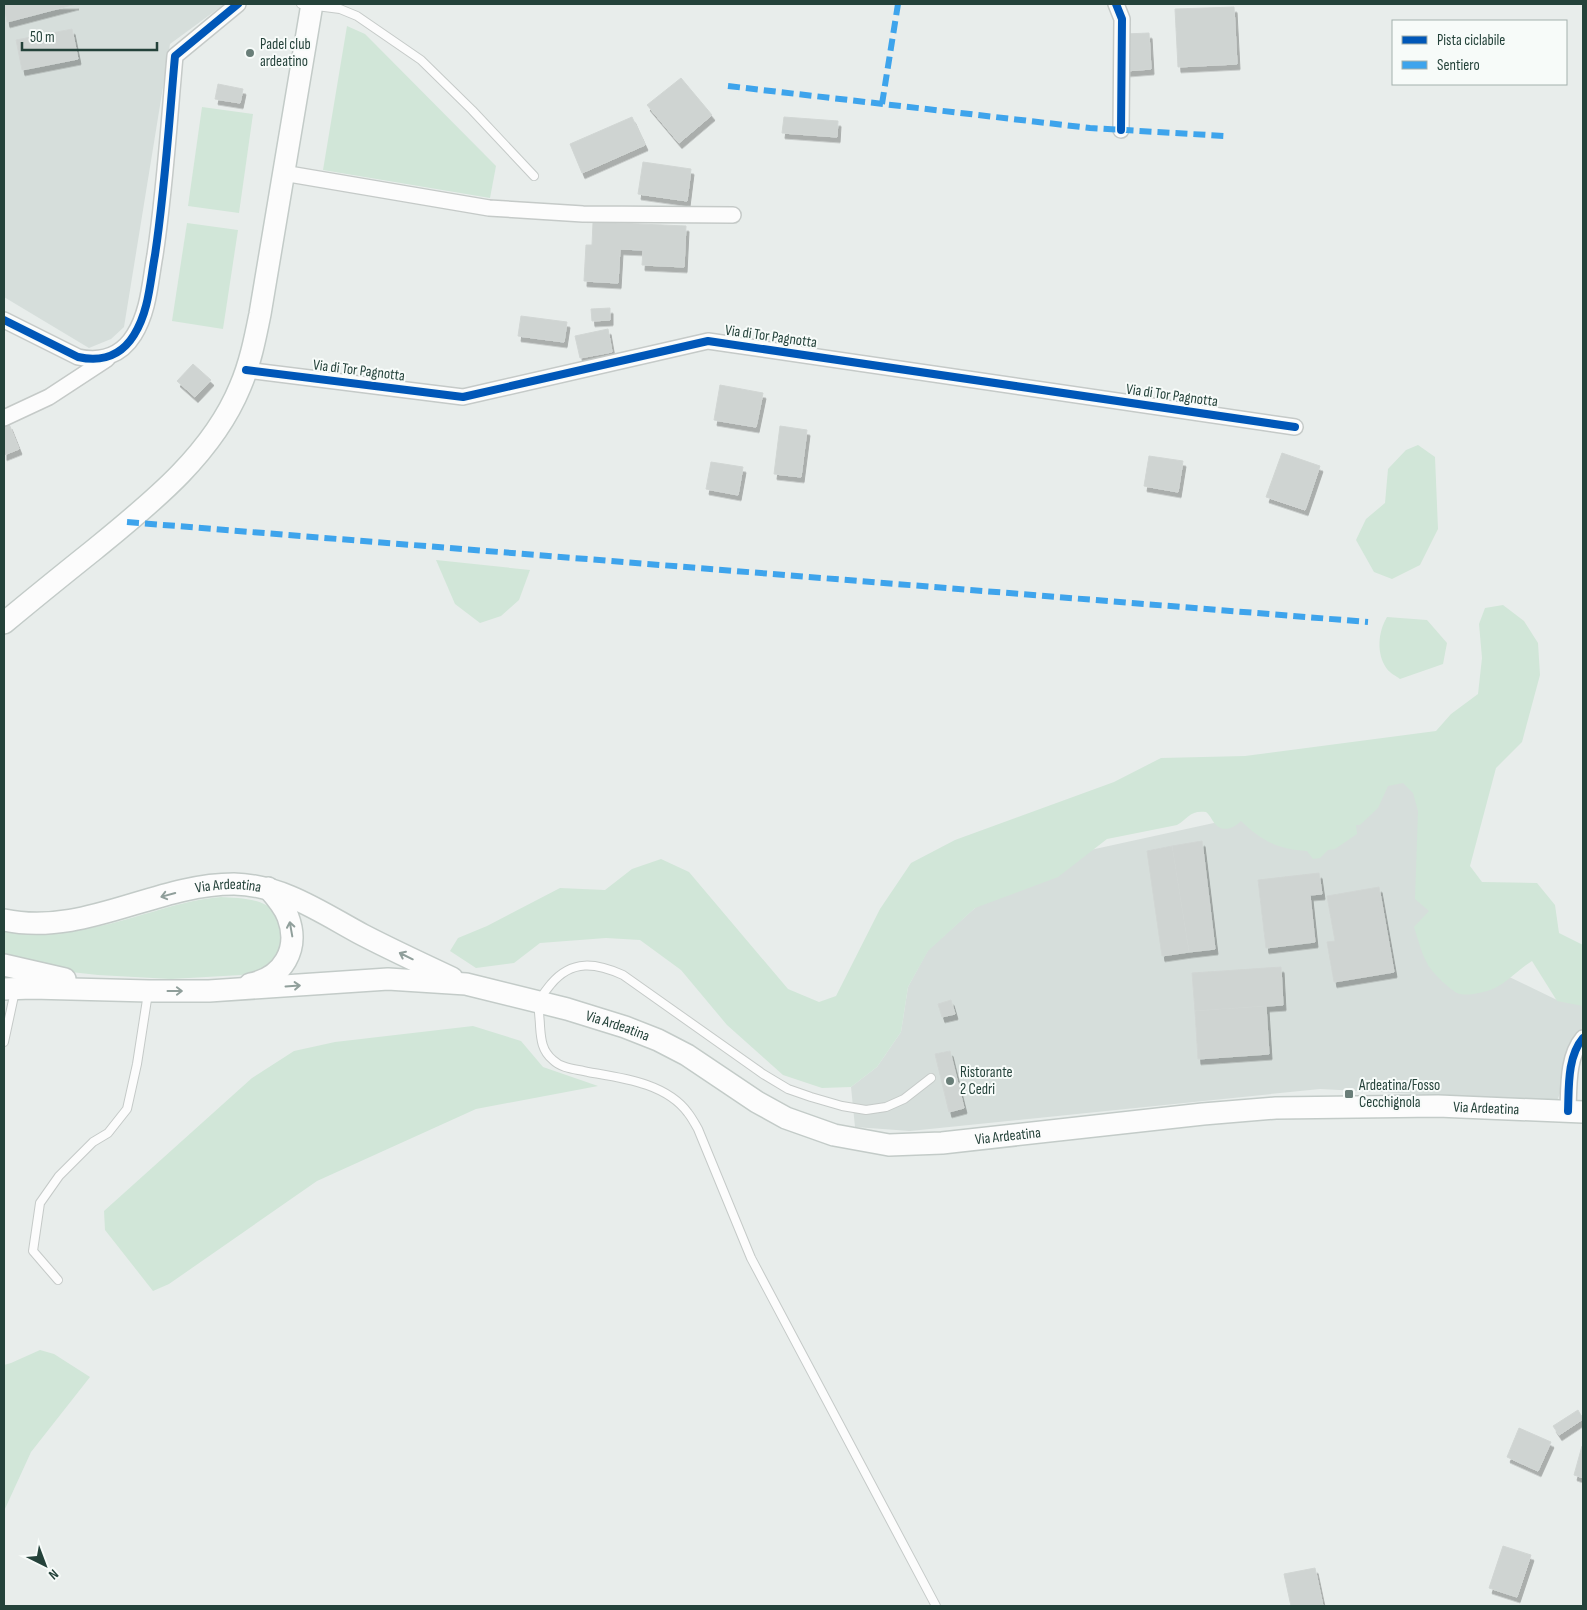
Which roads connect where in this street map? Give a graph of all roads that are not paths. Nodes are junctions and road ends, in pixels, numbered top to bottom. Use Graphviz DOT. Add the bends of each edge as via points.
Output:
graph roads {
  1 [pos="238,4"];
  2 [pos="301,4"];
  3 [pos="312,4"];
  4 [pos="1116,4"];
  5 [pos="1121,130"];
  6 [pos="283,173"];
  7 [pos="534,176"];
  8 [pos="732,215"];
  9 [pos="4,320"];
  10 [pos="110,357"];
  11 [pos="246,370"];
  12 [pos="4,418"];
  13 [pos="1295,427"];
  14 [pos="4,623"];
  15 [pos="268,888"];
  16 [pos="4,920"];
  17 [pos="4,965"];
  18 [pos="466,984"];
  19 [pos="10,989"];
  20 [pos="109,990"];
  21 [pos="149,991"];
  22 [pos="209,991"];
  23 [pos="539,1002"];
  24 [pos="1583,1038"];
  25 [pos="4,1042"];
  26 [pos="931,1078"];
  27 [pos="1576,1112"];
  28 [pos="58,1280"];
  29 [pos="936,1606"];
  1 -- 10 [label="street" via="175,56 160,220 147,306 133,337"];
  2 -- 3 [label="lane"];
  3 -- 6 [label="main road"];
  3 -- 7 [label="lane" via="340,8 357,16 421,60"];
  4 -- 5 [label="street" via="1122,19"];
  6 -- 8 [label="street" via="489,208 583,214"];
  6 -- 11 [label="main road" via="260,314"];
  9 -- 10 [label="street" via="78,357 99,360"];
  10 -- 12 [label="street" via="50,397"];
  11 -- 13 [label="street, Via di Tor Pagnotta" via="463,396 708,341"];
  11 -- 14 [label="main road" via="221,422 178,475 127,522"];
  15 -- 16 [label="main road, Via Ardeatina, one-way" via="235,884 199,888 65,922 37,924"];
  18 -- 15 [label="main road, Via Ardeatina, one-way" via="295,898"];
  22 -- 15 [label="main road, one-way" via="268,979 285,963 292,936 290,924 285,911"];
  17 -- 20 [label="main road, Via Ardeatina"];
  22 -- 18 [label="main road, Via Ardeatina, one-way" via="378,980"];
  18 -- 23 [label="main road, Via Ardeatina"];
  19 -- 20 [label="main road, Via Ardeatina"];
  19 -- 25 [label="lane"];
  20 -- 21 [label="main road, Via Ardeatina"];
  21 -- 22 [label="main road, Via Ardeatina, one-way"];
  21 -- 28 [label="lane" via="127,1109 108,1133 93,1142 60,1176 40,1203 33,1251"];
  23 -- 26 [label="lane" via="562,973 576,966 608,968 623,975 763,1074 788,1089 811,1097 866,1110 886,1107 904,1099"];
  23 -- 27 [label="main road, Via Ardeatina" via="642,1033 687,1055 786,1118 834,1136 877,1144 942,1143 1260,1109 1438,1106"];
  23 -- 29 [label="lane" via="542,1046 554,1062 657,1089 687,1112 698,1129 751,1258"];
  24 -- 27 [label="street" via="1574,1054 1570,1071"];
}
